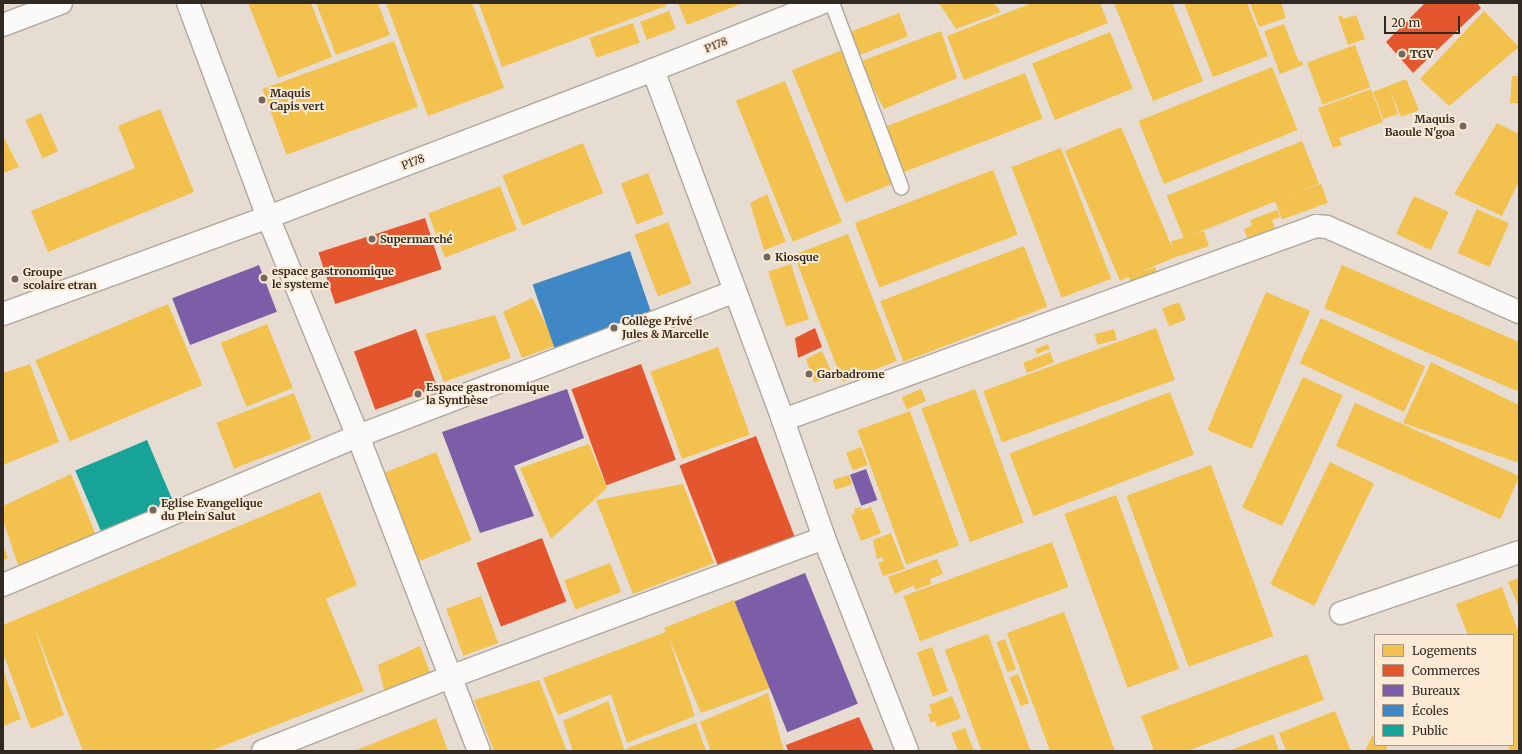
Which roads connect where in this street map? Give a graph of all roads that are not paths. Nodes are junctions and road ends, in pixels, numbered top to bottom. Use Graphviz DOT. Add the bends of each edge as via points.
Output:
graph roads {
  1 [pos="61,3"];
  2 [pos="188,3"];
  3 [pos="821,3"];
  4 [pos="832,3"];
  5 [pos="3,25"];
  6 [pos="653,70"];
  7 [pos="901,187"];
  8 [pos="268,218"];
  9 [pos="735,291"];
  10 [pos="1519,312"];
  11 [pos="3,314"];
  12 [pos="783,420"];
  13 [pos="358,436"];
  14 [pos="824,538"];
  15 [pos="1519,552"];
  16 [pos="3,585"];
  17 [pos="1341,613"];
  18 [pos="450,677"];
  19 [pos="263,751"];
  20 [pos="479,751"];
  21 [pos="907,751"];
  1 -- 5 [label="street"];
  2 -- 8 [label="street"];
  3 -- 6 [label="street, P178"];
  4 -- 7 [label="lane"];
  6 -- 8 [label="street, P178"];
  6 -- 9 [label="street"];
  8 -- 11 [label="street, P178"];
  8 -- 13 [label="street"];
  9 -- 12 [label="street"];
  9 -- 13 [label="street"];
  10 -- 12 [label="street" via="1327,227 1316,226"];
  12 -- 14 [label="street"];
  13 -- 16 [label="street"];
  13 -- 18 [label="street"];
  14 -- 18 [label="street"];
  14 -- 21 [label="street"];
  15 -- 17 [label="street"];
  18 -- 19 [label="street"];
  18 -- 20 [label="street"];
}
